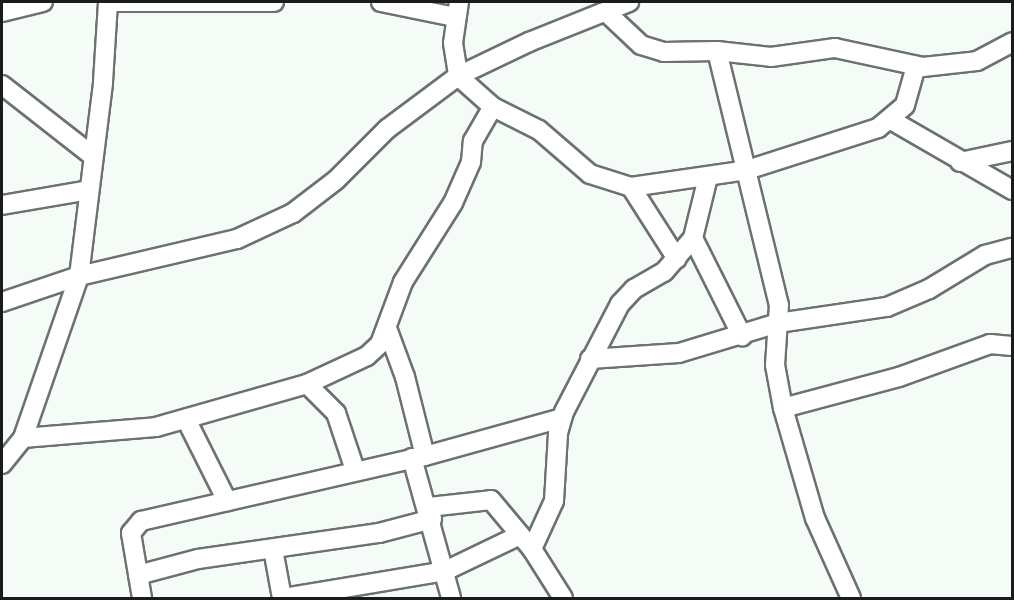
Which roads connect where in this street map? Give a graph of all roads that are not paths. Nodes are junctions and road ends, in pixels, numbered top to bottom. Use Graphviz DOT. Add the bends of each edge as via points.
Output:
graph roads {
  1 [pos="43,2"];
  2 [pos="108,2"];
  3 [pos="274,2"];
  4 [pos="381,2"];
  5 [pos="629,2"];
  6 [pos="457,9"];
  7 [pos="2,12"];
  8 [pos="606,12"];
  9 [pos="1012,42"];
  10 [pos="717,51"];
  11 [pos="916,66"];
  12 [pos="458,76"];
  13 [pos="2,86"];
  14 [pos="493,107"];
  15 [pos="891,120"];
  16 [pos="1012,151"];
  17 [pos="93,156"];
  18 [pos="960,162"];
  19 [pos="747,170"];
  20 [pos="708,177"];
  21 [pos="631,187"];
  22 [pos="89,190"];
  23 [pos="1012,190"];
  24 [pos="2,205"];
  25 [pos="693,238"];
  26 [pos="1012,248"];
  27 [pos="677,259"];
  28 [pos="79,276"];
  29 [pos="2,302"];
  30 [pos="778,323"];
  31 [pos="387,328"];
  32 [pos="742,336"];
  33 [pos="1012,346"];
  34 [pos="590,359"];
  35 [pos="308,384"];
  36 [pos="783,408"];
  37 [pos="186,418"];
  38 [pos="562,418"];
  39 [pos="23,438"];
  40 [pos="419,457"];
  41 [pos="2,464"];
  42 [pos="355,470"];
  43 [pos="227,501"];
  44 [pos="430,513"];
  45 [pos="520,535"];
  46 [pos="273,549"];
  47 [pos="532,549"];
  48 [pos="445,571"];
  49 [pos="138,575"];
  50 [pos="142,598"];
  51 [pos="283,598"];
  52 [pos="451,598"];
  53 [pos="563,598"];
  54 [pos="851,598"];
  1 -- 7 [label="street"];
  2 -- 3 [label="street"];
  2 -- 17 [label="street"];
  4 -- 6 [label="street"];
  5 -- 8 [label="street"];
  6 -- 12 [label="street" via="453,43"];
  8 -- 10 [label="street" via="641,45 664,52"];
  8 -- 12 [label="street" via="529,42"];
  9 -- 11 [label="street" via="977,61"];
  10 -- 11 [label="street" via="771,57 835,48"];
  10 -- 19 [label="street"];
  11 -- 15 [label="street" via="905,105"];
  12 -- 14 [label="street"];
  12 -- 28 [label="street" via="387,129 336,180 293,213 237,239"];
  13 -- 17 [label="street"];
  14 -- 21 [label="street" via="539,130 590,174"];
  14 -- 31 [label="street" via="473,141 471,162 453,203 403,282"];
  15 -- 18 [label="street"];
  15 -- 19 [label="street" via="878,128"];
  16 -- 18 [label="street"];
  17 -- 22 [label="street"];
  18 -- 23 [label="street"];
  19 -- 20 [label="street"];
  19 -- 30 [label="street" via="776,289"];
  20 -- 21 [label="street"];
  20 -- 25 [label="street"];
  21 -- 27 [label="street"];
  22 -- 24 [label="street"];
  22 -- 28 [label="street"];
  25 -- 27 [label="street"];
  25 -- 32 [label="street"];
  26 -- 30 [label="street" via="985,255 902,303"];
  27 -- 34 [label="street" via="620,304"];
  28 -- 29 [label="street"];
  28 -- 39 [label="street"];
  30 -- 32 [label="street"];
  30 -- 36 [label="street" via="775,365"];
  31 -- 35 [label="street" via="380,344 367,356"];
  31 -- 40 [label="street" via="405,377"];
  32 -- 34 [label="street" via="679,353"];
  33 -- 36 [label="street" via="990,344 899,377"];
  34 -- 38 [label="street"];
  35 -- 37 [label="street"];
  35 -- 42 [label="street" via="336,413"];
  36 -- 54 [label="street" via="815,518"];
  37 -- 39 [label="street" via="133,429"];
  37 -- 43 [label="street"];
  38 -- 40 [label="street"];
  38 -- 47 [label="street" via="554,501"];
  39 -- 41 [label="street"];
  40 -- 42 [label="street"];
  40 -- 44 [label="street"];
  42 -- 43 [label="street"];
  43 -- 49 [label="street" via="141,521 131,533"];
  44 -- 45 [label="street" via="491,500"];
  44 -- 46 [label="street" via="379,533"];
  44 -- 48 [label="street"];
  45 -- 47 [label="street"];
  45 -- 48 [label="street"];
  46 -- 49 [label="street" via="198,559"];
  46 -- 51 [label="street"];
  47 -- 53 [label="street"];
  48 -- 51 [label="street"];
  48 -- 52 [label="street"];
  49 -- 50 [label="street"];
}
